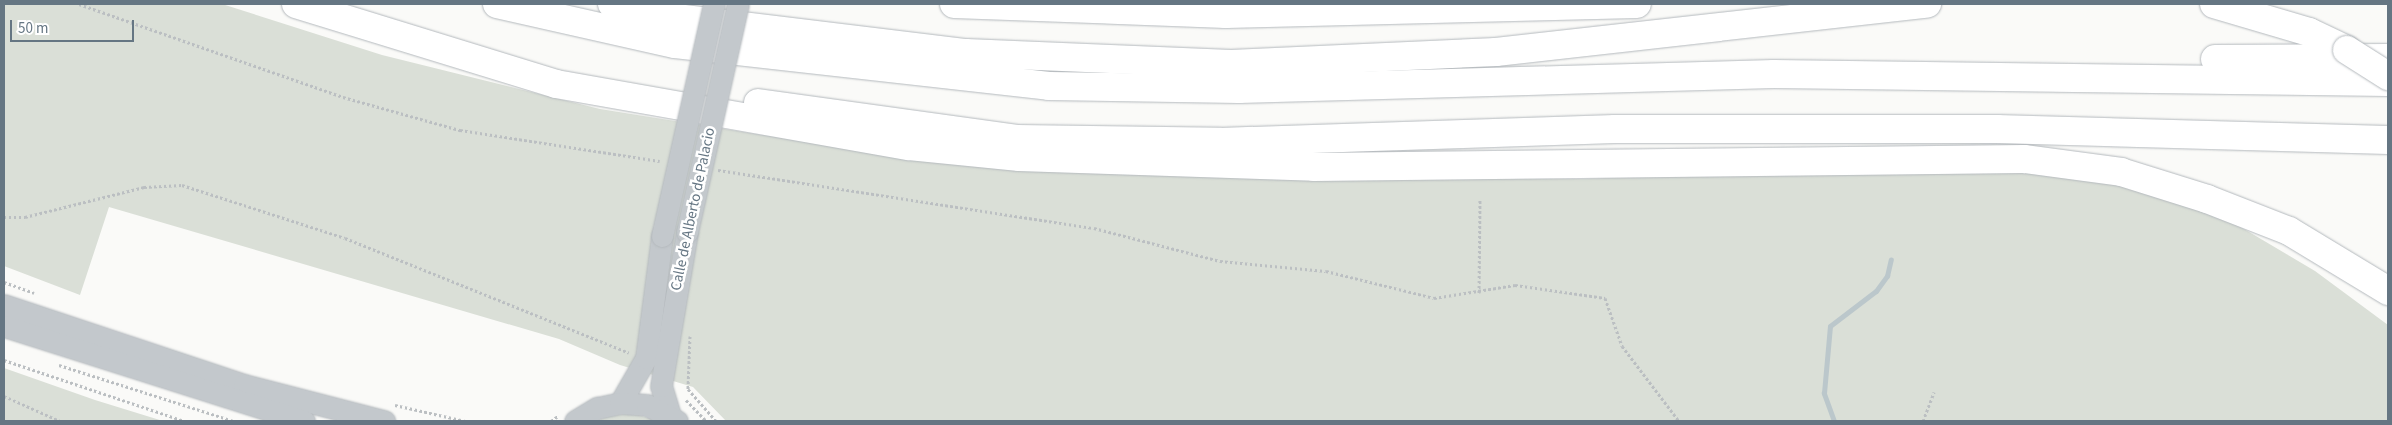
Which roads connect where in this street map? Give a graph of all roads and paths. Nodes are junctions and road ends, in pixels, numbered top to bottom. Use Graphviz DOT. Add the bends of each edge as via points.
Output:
graph roads {
  1 [pos="79,4"];
  2 [pos="296,4"];
  3 [pos="497,4"];
  4 [pos="612,4"];
  5 [pos="714,4"];
  6 [pos="738,4"];
  7 [pos="954,4"];
  8 [pos="1637,4"];
  9 [pos="1927,4"];
  10 [pos="2214,4"];
  11 [pos="1531,5"];
  12 [pos="454,49"];
  13 [pos="2388,58"];
  14 [pos="1948,75"];
  15 [pos="2388,76"];
  16 [pos="2388,82"];
  17 [pos="2311,137"];
  18 [pos="2388,140"];
  19 [pos="2388,150"];
  20 [pos="671,163"];
  21 [pos="714,170"];
  22 [pos="1480,200"];
  23 [pos="4,216"];
  24 [pos="2388,291"];
  25 [pos="1479,293"];
  26 [pos="4,305"];
  27 [pos="4,326"];
  28 [pos="689,330"];
  29 [pos="631,344"];
  30 [pos="629,354"];
  31 [pos="4,360"];
  32 [pos="49,361"];
  33 [pos="627,361"];
  34 [pos="680,386"];
  35 [pos="1934,392"];
  36 [pos="4,396"];
  37 [pos="620,403"];
  38 [pos="388,413"];
  39 [pos="570,416"];
  40 [pos="674,418"];
  41 [pos="60,421"];
  42 [pos="184,421"];
  43 [pos="233,421"];
  44 [pos="304,421"];
  45 [pos="465,421"];
  46 [pos="551,421"];
  47 [pos="706,421"];
  48 [pos="716,421"];
  49 [pos="1679,421"];
  50 [pos="1922,421"];
  1 -- 20 [label="path" via="343,96 460,130"];
  2 -- 12 [label="highway"];
  3 -- 14 [label="highway" via="676,44 1049,86 1239,89 1634,76"];
  4 -- 9 [label="highway" via="676,18 966,53 1231,64 1496,52"];
  5 -- 37 [label="street, Calle de Alberto de Palacio, bridge" via="662,236 646,358"];
  6 -- 40 [label="street, Calle de Alberto de Palacio, bridge" via="686,232 661,386"];
  7 -- 11 [label="highway" via="1226,14"];
  8 -- 11 [label="highway"];
  10 -- 15 [label="highway, bridge" via="2309,32 2347,50"];
  12 -- 17 [label="highway" via="669,90 1017,139 1220,142 1615,129 2123,129"];
  12 -- 24 [label="highway" via="556,84 801,129 909,146 1076,161 1544,167 2024,159 2121,172 2207,199 2290,231"];
  13 -- 14 [label="highway" via="2098,60"];
  14 -- 16 [label="highway"];
  17 -- 18 [label="highway"];
  17 -- 19 [label="highway"];
  21 -- 25 [label="path" via="1094,228 1220,261 1326,271 1434,298"];
  22 -- 25 [label="path"];
  23 -- 30 [label="path" via="25,217 144,187 182,185 345,238"];
  25 -- 49 [label="path" via="1515,285 1605,298 1622,346"];
  26 -- 38 [label="street" via="219,377"];
  27 -- 44 [label="street"];
  28 -- 48 [label="path" via="688,389"];
  29 -- 30 [label="path"];
  30 -- 33 [label="path"];
  31 -- 42 [label="path"];
  32 -- 43 [label="path"];
  34 -- 47 [label="path" via="682,396"];
  35 -- 50 [label="path"];
  36 -- 41 [label="path"];
  37 -- 39 [label="street"];
  37 -- 40 [label="street" via="646,405"];
  38 -- 45 [label="path"];
  39 -- 46 [label="path"];
}
